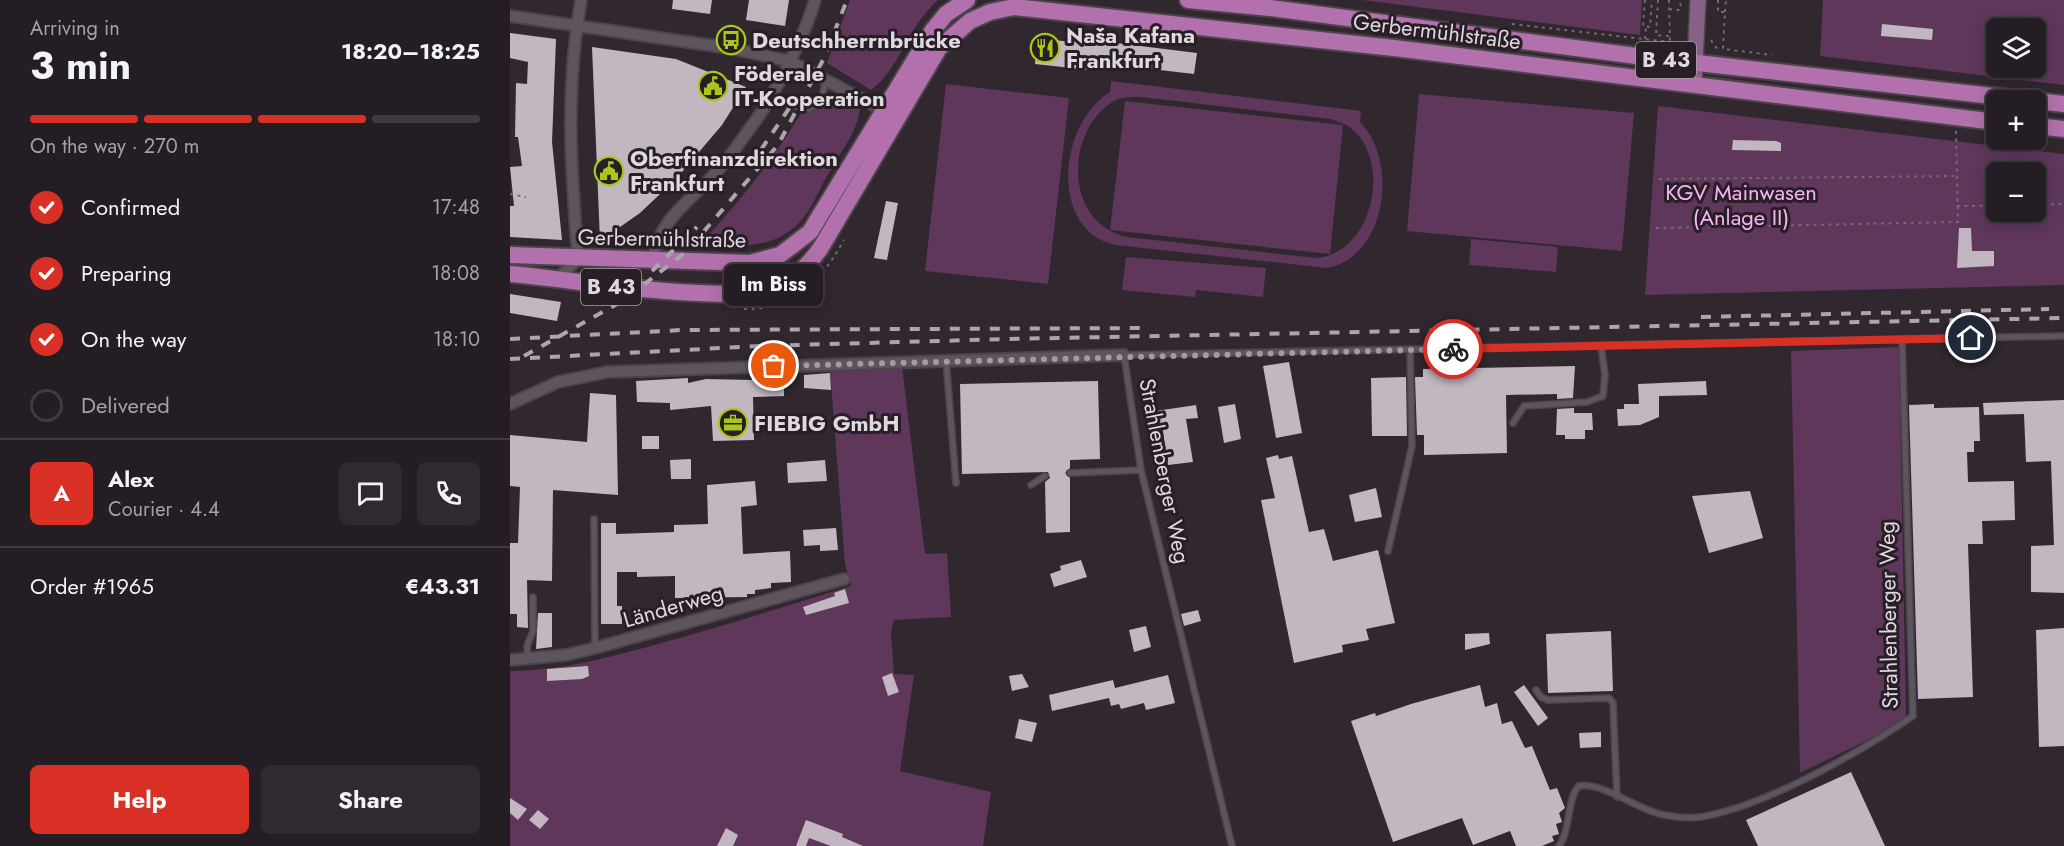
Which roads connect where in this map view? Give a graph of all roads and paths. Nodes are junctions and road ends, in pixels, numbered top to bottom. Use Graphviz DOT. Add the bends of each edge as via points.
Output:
graph roads {
  1 [pos="581,0"];
  2 [pos="815,0"];
  3 [pos="967,0"];
  4 [pos="1188,0"];
  5 [pos="1645,0"];
  6 [pos="1652,0"];
  7 [pos="1658,0"];
  8 [pos="1669,0"];
  9 [pos="1681,0"];
  10 [pos="1698,0"];
  11 [pos="1718,0"];
  12 [pos="1726,0"];
  13 [pos="1669,9"];
  14 [pos="1725,12"];
  15 [pos="510,16"];
  16 [pos="577,25"];
  17 [pos="1647,27"];
  18 [pos="1670,36"];
  19 [pos="1710,36"];
  20 [pos="1645,39"];
  21 [pos="1670,48"];
  22 [pos="1732,50"];
  23 [pos="1725,55"];
  24 [pos="789,61"];
  25 [pos="1695,63"];
  26 [pos="825,78"];
  27 [pos="1694,84"];
  28 [pos="773,90"];
  29 [pos="2064,104"];
  30 [pos="902,109"];
  31 [pos="883,110"];
  32 [pos="1986,121"];
  33 [pos="1956,127"];
  34 [pos="2046,127"];
  35 [pos="2064,129"];
  36 [pos="1957,176"];
  37 [pos="1659,179"];
  38 [pos="510,194"];
  39 [pos="526,197"];
  40 [pos="2064,204"];
  41 [pos="2046,205"];
  42 [pos="1957,206"];
  43 [pos="1986,206"];
  44 [pos="1656,228"];
  45 [pos="510,255"];
  46 [pos="578,259"];
  47 [pos="654,259"];
  48 [pos="750,263"];
  49 [pos="510,274"];
  50 [pos="557,279"];
  51 [pos="728,294"];
  52 [pos="2064,336"];
  53 [pos="1902,339"];
  54 [pos="1601,346"];
  55 [pos="1410,349"];
  56 [pos="1124,355"];
  57 [pos="946,360"];
  58 [pos="510,404"];
  59 [pos="1513,423"];
  60 [pos="1141,470"];
  61 [pos="1070,472"];
  62 [pos="1045,476"];
  63 [pos="956,483"];
  64 [pos="1031,485"];
  65 [pos="594,519"];
  66 [pos="1388,551"];
  67 [pos="844,579"];
  68 [pos="533,597"];
  69 [pos="595,648"];
  70 [pos="528,658"];
  71 [pos="510,660"];
  72 [pos="1536,690"];
  73 [pos="1617,797"];
  74 [pos="1230,846"];
  75 [pos="1559,846"];
  1 -- 16 [label="street"];
  2 -- 24 [label="street"];
  3 -- 31 [label="main road, Gerbermühlstraße / B 43" via="945,14"];
  4 -- 25 [label="main road, Gerbermühlstraße / B 43"];
  5 -- 17 [label="path" via="1643,26"];
  6 -- 17 [label="path"];
  7 -- 18 [label="path" via="1656,35"];
  8 -- 13 [label="path"];
  9 -- 13 [label="path" via="1680,10"];
  10 -- 25 [label="street"];
  11 -- 14 [label="path" via="1718,12"];
  12 -- 14 [label="path"];
  13 -- 18 [label="path"];
  14 -- 22 [label="path" via="1723,49"];
  15 -- 16 [label="street"];
  16 -- 24 [label="street"];
  16 -- 46 [label="street" via="570,83 569,144"];
  17 -- 20 [label="path"];
  18 -- 21 [label="path"];
  19 -- 23 [label="path" via="1713,45"];
  24 -- 26 [label="street"];
  24 -- 28 [label="street"];
  25 -- 27 [label="street"];
  25 -- 29 [label="main road, Gerbermühlstraße / B 43"];
  26 -- 28 [label="lane" via="824,95 809,109 787,104"];
  26 -- 31 [label="street"];
  27 -- 30 [label="main road, Gerbermühlstraße / B 43" via="1014,7 990,12 953,34 939,48"];
  27 -- 32 [label="main road, Gerbermühlstraße / B 43"];
  28 -- 47 [label="street" via="719,169 666,225 654,248"];
  30 -- 31 [label="street"];
  30 -- 51 [label="main road, Gerbermühlstraße / B 43" via="849,203 808,264 776,286"];
  31 -- 48 [label="main road, Gerbermühlstraße / B 43" via="810,232 780,255"];
  33 -- 36 [label="path"];
  34 -- 35 [label="main road"];
  36 -- 37 [label="path"];
  36 -- 42 [label="path"];
  38 -- 39 [label="path"];
  40 -- 41 [label="path"];
  42 -- 43 [label="path"];
  42 -- 44 [label="path" via="1958,222"];
  45 -- 46 [label="main road, Gerbermühlstraße / B 43"];
  46 -- 47 [label="main road, Gerbermühlstraße / B 43"];
  46 -- 50 [label="street"];
  47 -- 48 [label="main road, Gerbermühlstraße / B 43"];
  48 -- 51 [label="main road" via="755,269 754,278"];
  49 -- 50 [label="main road, Gerbermühlstraße / B 43"];
  50 -- 51 [label="main road, Gerbermühlstraße / B 43" via="665,292"];
  52 -- 53 [label="lane"];
  53 -- 54 [label="lane"];
  53 -- 73 [label="lane, Strahlenberger Weg" via="1913,716 1874,743 1774,792 1711,815 1685,818 1655,814"];
  54 -- 55 [label="lane"];
  54 -- 59 [label="lane" via="1604,396 1587,402 1531,404 1518,411"];
  55 -- 56 [label="lane"];
  55 -- 66 [label="lane" via="1412,446"];
  56 -- 57 [label="street, Strahlenberger Weg"];
  56 -- 60 [label="lane, Strahlenberger Weg"];
  57 -- 58 [label="street, Strahlenberger Weg" via="607,372 558,382"];
  57 -- 63 [label="lane"];
  60 -- 61 [label="lane"];
  60 -- 74 [label="lane, Strahlenberger Weg"];
  62 -- 64 [label="lane"];
  65 -- 69 [label="lane"];
  67 -- 69 [label="street, Länderweg"];
  68 -- 70 [label="lane"];
  69 -- 70 [label="street, Länderweg"];
  70 -- 71 [label="street, Länderweg"];
  72 -- 73 [label="lane" via="1548,700 1609,698 1613,703"];
  73 -- 75 [label="lane, Strahlenberger Weg" via="1593,786 1579,786 1567,832"];
}
